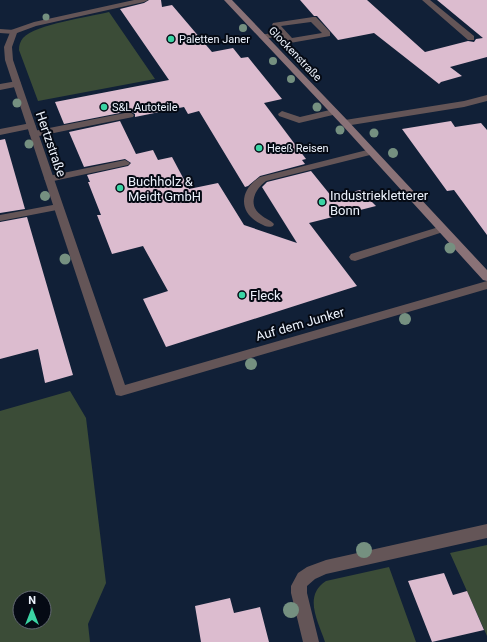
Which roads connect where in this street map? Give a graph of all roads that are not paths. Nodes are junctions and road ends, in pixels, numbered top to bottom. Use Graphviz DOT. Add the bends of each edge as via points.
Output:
graph roads {
  1 [pos="144,0"];
  2 [pos="228,0"];
  3 [pos="426,0"];
  4 [pos="0,31"];
  5 [pos="14,32"];
  6 [pos="283,33"];
  7 [pos="263,37"];
  8 [pos="471,38"];
  9 [pos="16,84"];
  10 [pos="0,87"];
  11 [pos="487,98"];
  12 [pos="334,112"];
  13 [pos="282,114"];
  14 [pos="130,115"];
  15 [pos="345,123"];
  16 [pos="32,130"];
  17 [pos="0,132"];
  18 [pos="371,152"];
  19 [pos="125,163"];
  20 [pos="49,179"];
  21 [pos="58,207"];
  22 [pos="0,218"];
  23 [pos="268,224"];
  24 [pos="442,229"];
  25 [pos="355,257"];
  26 [pos="487,277"];
  27 [pos="487,285"];
  28 [pos="120,391"];
  29 [pos="487,531"];
  30 [pos="312,642"];
  1 -- 5 [label="street" via="50,20"];
  2 -- 7 [label="street, Glockenstraße"];
  3 -- 8 [label="street"];
  4 -- 5 [label="street"];
  5 -- 9 [label="street, Hertzstraße" via="8,47 8,60"];
  6 -- 6 [label="street" via="276,25 313,19 327,34 290,41"];
  6 -- 7 [label="street"];
  7 -- 12 [label="street, Glockenstraße"];
  9 -- 10 [label="street"];
  9 -- 16 [label="street, Hertzstraße"];
  11 -- 15 [label="street"];
  12 -- 13 [label="street" via="299,120"];
  12 -- 15 [label="street, Glockenstraße"];
  14 -- 16 [label="street"];
  15 -- 18 [label="street, Glockenstraße"];
  16 -- 17 [label="street"];
  16 -- 20 [label="street, Hertzstraße"];
  18 -- 23 [label="street" via="263,179 254,184 248,197 250,205 256,216"];
  18 -- 24 [label="street, Glockenstraße"];
  19 -- 20 [label="street"];
  20 -- 21 [label="street, Hertzstraße"];
  21 -- 22 [label="street"];
  21 -- 28 [label="street, Hertzstraße"];
  24 -- 25 [label="street"];
  24 -- 26 [label="street, Glockenstraße"];
  27 -- 28 [label="street, Auf dem Junker"];
  29 -- 30 [label="street" via="326,567 310,573 301,581 298,593"];
}
